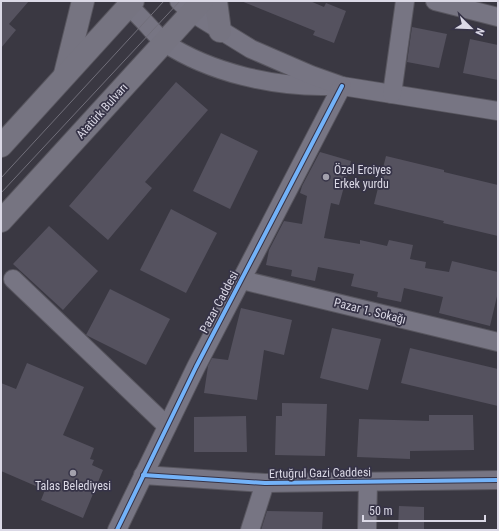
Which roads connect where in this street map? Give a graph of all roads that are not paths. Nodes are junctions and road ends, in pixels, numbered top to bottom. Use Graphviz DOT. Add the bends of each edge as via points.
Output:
graph roads {
  1 [pos="83,1"];
  2 [pos="216,1"];
  3 [pos="405,1"];
  4 [pos="435,1"];
  5 [pos="129,3"];
  6 [pos="191,5"];
  7 [pos="498,17"];
  8 [pos="220,31"];
  9 [pos="164,43"];
  10 [pos="65,76"];
  11 [pos="342,86"];
  12 [pos="392,94"];
  13 [pos="498,111"];
  14 [pos="1,146"];
  15 [pos="1,221"];
  16 [pos="13,279"];
  17 [pos="242,280"];
  18 [pos="498,342"];
  19 [pos="167,426"];
  20 [pos="143,475"];
  21 [pos="498,480"];
  22 [pos="368,482"];
  23 [pos="265,484"];
  24 [pos="117,530"];
  25 [pos="250,530"];
  26 [pos="367,530"];
  1 -- 10 [label="main road"];
  2 -- 8 [label="main road"];
  3 -- 12 [label="street"];
  4 -- 7 [label="street"];
  5 -- 9 [label="street"];
  5 -- 10 [label="main road"];
  6 -- 8 [label="street"];
  6 -- 9 [label="main road, Atatürk Bulvarı"];
  8 -- 11 [label="street" via="280,63"];
  9 -- 11 [label="street" via="212,66 243,76 289,84"];
  9 -- 15 [label="main road, Atatürk Bulvarı"];
  10 -- 14 [label="main road"];
  11 -- 12 [label="street"];
  11 -- 17 [label="street, Pazar Caddesi"];
  12 -- 13 [label="street"];
  16 -- 19 [label="street"];
  17 -- 18 [label="street, Pazar 1. Sokağı"];
  17 -- 19 [label="street, Pazar Caddesi"];
  19 -- 20 [label="street, Pazar Caddesi"];
  20 -- 23 [label="street, Ertuğrul Gazi Caddesi"];
  20 -- 24 [label="street, Pazar Caddesi"];
  21 -- 22 [label="street, Ertuğrul Gazi Caddesi"];
  22 -- 23 [label="street, Ertuğrul Gazi Caddesi"];
  22 -- 26 [label="street"];
  23 -- 25 [label="street"];
}
